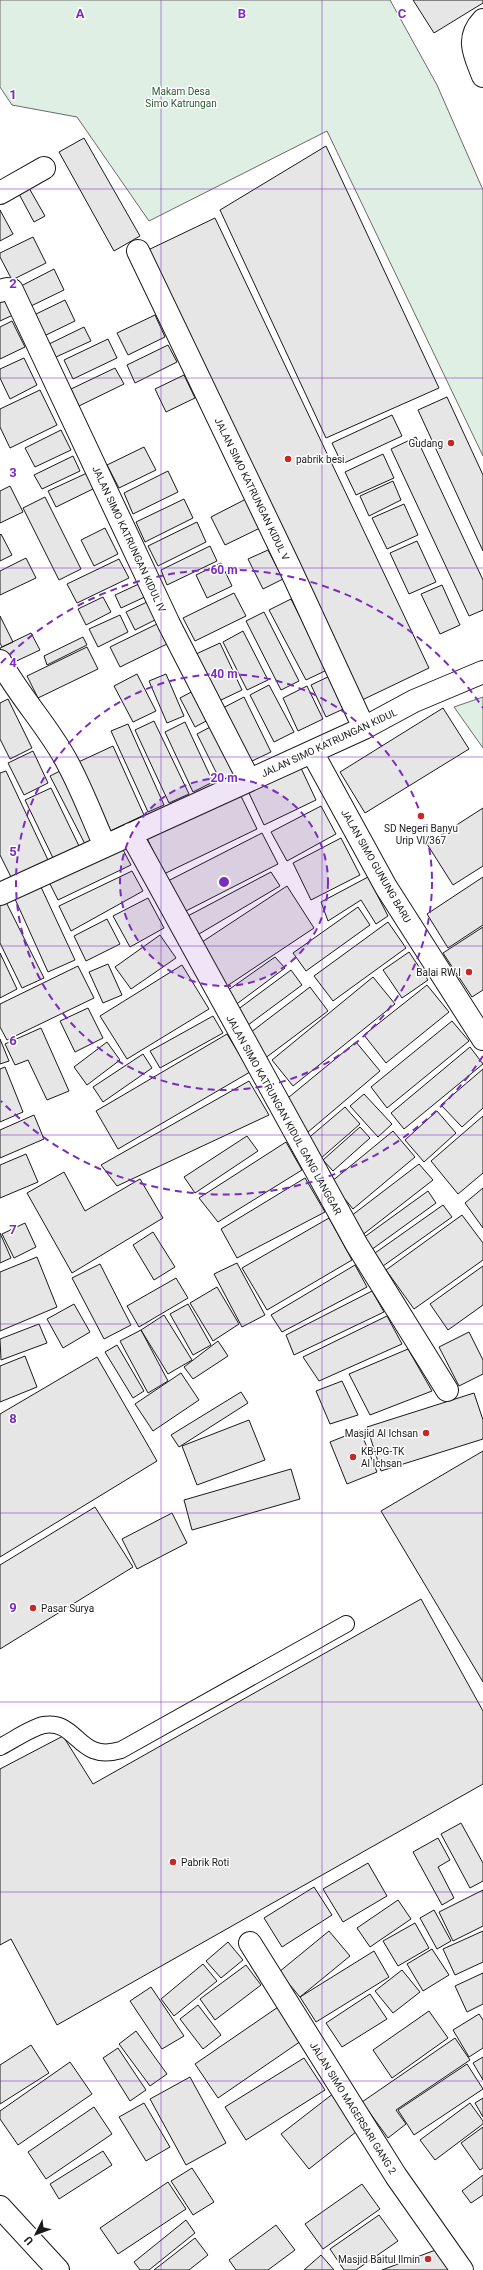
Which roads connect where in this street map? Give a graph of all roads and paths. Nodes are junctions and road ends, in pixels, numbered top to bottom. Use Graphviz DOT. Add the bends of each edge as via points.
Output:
graph roads {
  1 [pos="483,20"];
  2 [pos="483,76"];
  3 [pos="44,168"];
  4 [pos="0,193"];
  5 [pos="138,251"];
  6 [pos="7,293"];
  7 [pos="0,661"];
  8 [pos="483,672"];
  9 [pos="364,728"];
  10 [pos="312,752"];
  11 [pos="249,780"];
  12 [pos="132,834"];
  13 [pos="105,846"];
  14 [pos="0,894"];
  15 [pos="483,1039"];
  16 [pos="447,1390"];
  17 [pos="346,1624"];
  18 [pos="0,1747"];
  19 [pos="250,1942"];
  20 [pos="0,2207"];
  21 [pos="58,2270"];
  22 [pos="462,2270"];
  1 -- 2 [label="street" via="472,38 473,49"];
  3 -- 4 [label="street"];
  5 -- 9 [label="street, JALAN SIMO KATRUNGAN KIDUL V"];
  6 -- 11 [label="street, JALAN SIMO KATRUNGAN KIDUL IV" via="169,624"];
  7 -- 13 [label="street" via="12,683 44,725 66,760"];
  8 -- 9 [label="street, JALAN SIMO KATRUNGAN KIDUL" via="414,701"];
  9 -- 10 [label="street, JALAN SIMO KATRUNGAN KIDUL"];
  10 -- 11 [label="street, JALAN SIMO KATRUNGAN KIDUL"];
  10 -- 15 [label="street, JALAN SIMO GUNUNG BARU" via="386,887"];
  11 -- 12 [label="street, JALAN SIMO KATRUNGAN KIDUL"];
  12 -- 13 [label="street, JALAN SIMO KATRUNGAN KIDUL"];
  12 -- 16 [label="street, JALAN SIMO KATRUNGAN KIDUL GANG LANGGAR" via="357,1245"];
  13 -- 14 [label="street, JALAN SIMO KATRUNGAN KIDUL"];
  17 -- 18 [label="lane" via="121,1750 107,1754 88,1749 67,1729 56,1725 43,1725"];
  19 -- 22 [label="street, JALAN SIMO MAGERSARI GANG 2" via="396,2176"];
  20 -- 21 [label="street"];
}
